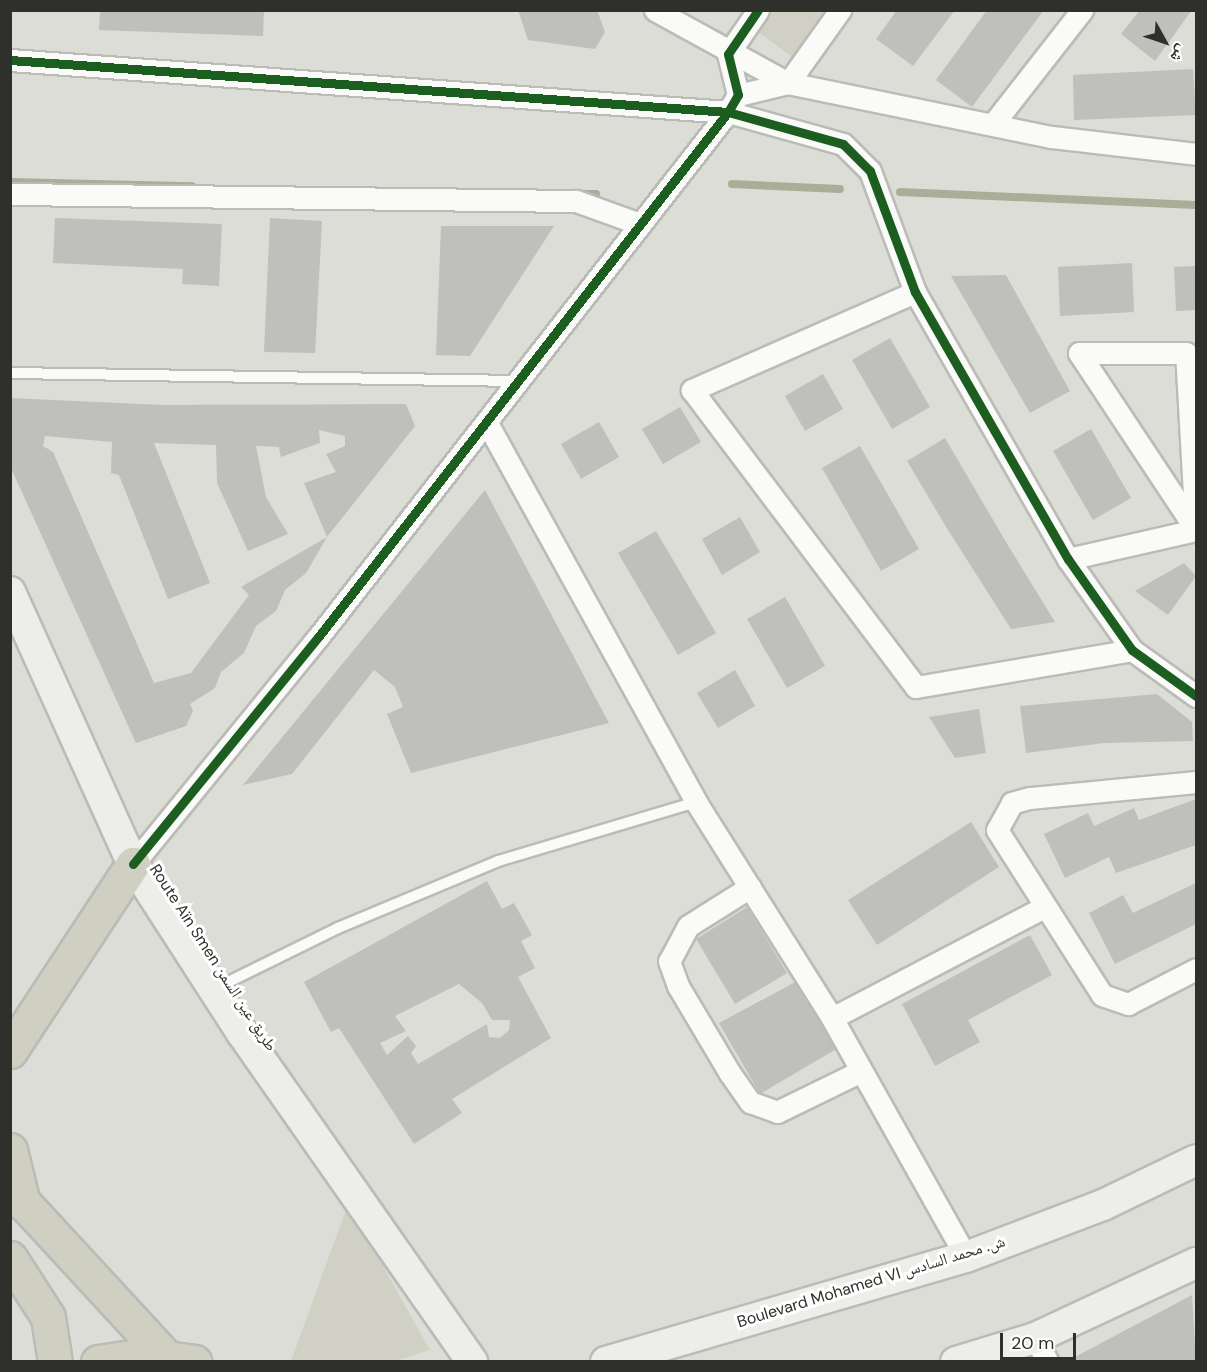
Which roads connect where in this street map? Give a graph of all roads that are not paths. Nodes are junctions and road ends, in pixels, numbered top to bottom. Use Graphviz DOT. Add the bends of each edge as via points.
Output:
graph roads {
  1 [pos="655,10"];
  2 [pos="758,10"];
  3 [pos="840,10"];
  4 [pos="1082,10"];
  5 [pos="728,54"];
  6 [pos="10,60"];
  7 [pos="788,82"];
  8 [pos="733,104"];
  9 [pos="993,124"];
  10 [pos="1197,154"];
  11 [pos="10,194"];
  12 [pos="640,224"];
  13 [pos="915,292"];
  14 [pos="10,373"];
  15 [pos="520,381"];
  16 [pos="487,423"];
  17 [pos="1196,530"];
  18 [pos="1068,559"];
  19 [pos="10,592"];
  20 [pos="1132,650"];
  21 [pos="1197,696"];
  22 [pos="1197,782"];
  23 [pos="696,802"];
  24 [pos="133,864"];
  25 [pos="750,887"];
  26 [pos="1044,907"];
  27 [pos="1197,969"];
  28 [pos="213,990"];
  29 [pos="10,1006"];
  30 [pos="832,1018"];
  31 [pos="10,1051"];
  32 [pos="861,1071"];
  33 [pos="10,1150"];
  34 [pos="1197,1160"];
  35 [pos="17,1195"];
  36 [pos="966,1257"];
  37 [pos="10,1258"];
  38 [pos="1197,1263"];
  39 [pos="1042,1350"];
  40 [pos="180,1359"];
  41 [pos="55,1362"];
  42 [pos="98,1362"];
  43 [pos="472,1362"];
  44 [pos="606,1362"];
  45 [pos="956,1362"];
  1 -- 5 [label="street"];
  2 -- 5 [label="street"];
  3 -- 7 [label="street"];
  4 -- 9 [label="street"];
  5 -- 7 [label="street"];
  5 -- 8 [label="street"];
  6 -- 8 [label="street"];
  7 -- 8 [label="street"];
  7 -- 9 [label="street"];
  8 -- 12 [label="street"];
  8 -- 13 [label="street" via="831,138 855,152 875,183"];
  9 -- 10 [label="street"];
  11 -- 12 [label="street" via="576,201"];
  12 -- 15 [label="street"];
  13 -- 18 [label="street"];
  13 -- 20 [label="street" via="692,390 916,687"];
  14 -- 15 [label="lane"];
  15 -- 16 [label="street"];
  16 -- 23 [label="street"];
  16 -- 24 [label="street"];
  17 -- 17 [label="street" via="1186,353 1079,353 1138,441"];
  17 -- 18 [label="street"];
  18 -- 20 [label="street"];
  19 -- 24 [label="street, Route Aïn Smen طريق عين السمن"];
  20 -- 21 [label="street"];
  22 -- 26 [label="street" via="1012,803 997,830"];
  23 -- 25 [label="street"];
  23 -- 28 [label="lane" via="478,869"];
  24 -- 28 [label="street, Route Aïn Smen طريق عين السمن"];
  24 -- 29 [label="highway"];
  24 -- 31 [label="highway"];
  25 -- 30 [label="street"];
  25 -- 32 [label="street" via="688,926 669,961 678,986 729,1072 750,1102 777,1112"];
  26 -- 27 [label="street" via="1090,982 1113,1002 1128,1004"];
  26 -- 30 [label="street"];
  28 -- 43 [label="street, Route Aïn Smen طريق عين السمن"];
  30 -- 32 [label="street"];
  32 -- 36 [label="street"];
  33 -- 35 [label="highway"];
  34 -- 36 [label="street, Boulevard Mohamed VI ش. محمد السادس" via="1103,1205"];
  35 -- 40 [label="highway"];
  36 -- 44 [label="street, Boulevard Mohamed VI ش. محمد السادس"];
  37 -- 41 [label="highway" via="48,1317"];
  38 -- 39 [label="street"];
  39 -- 45 [label="street"];
  40 -- 42 [label="highway"];
}
